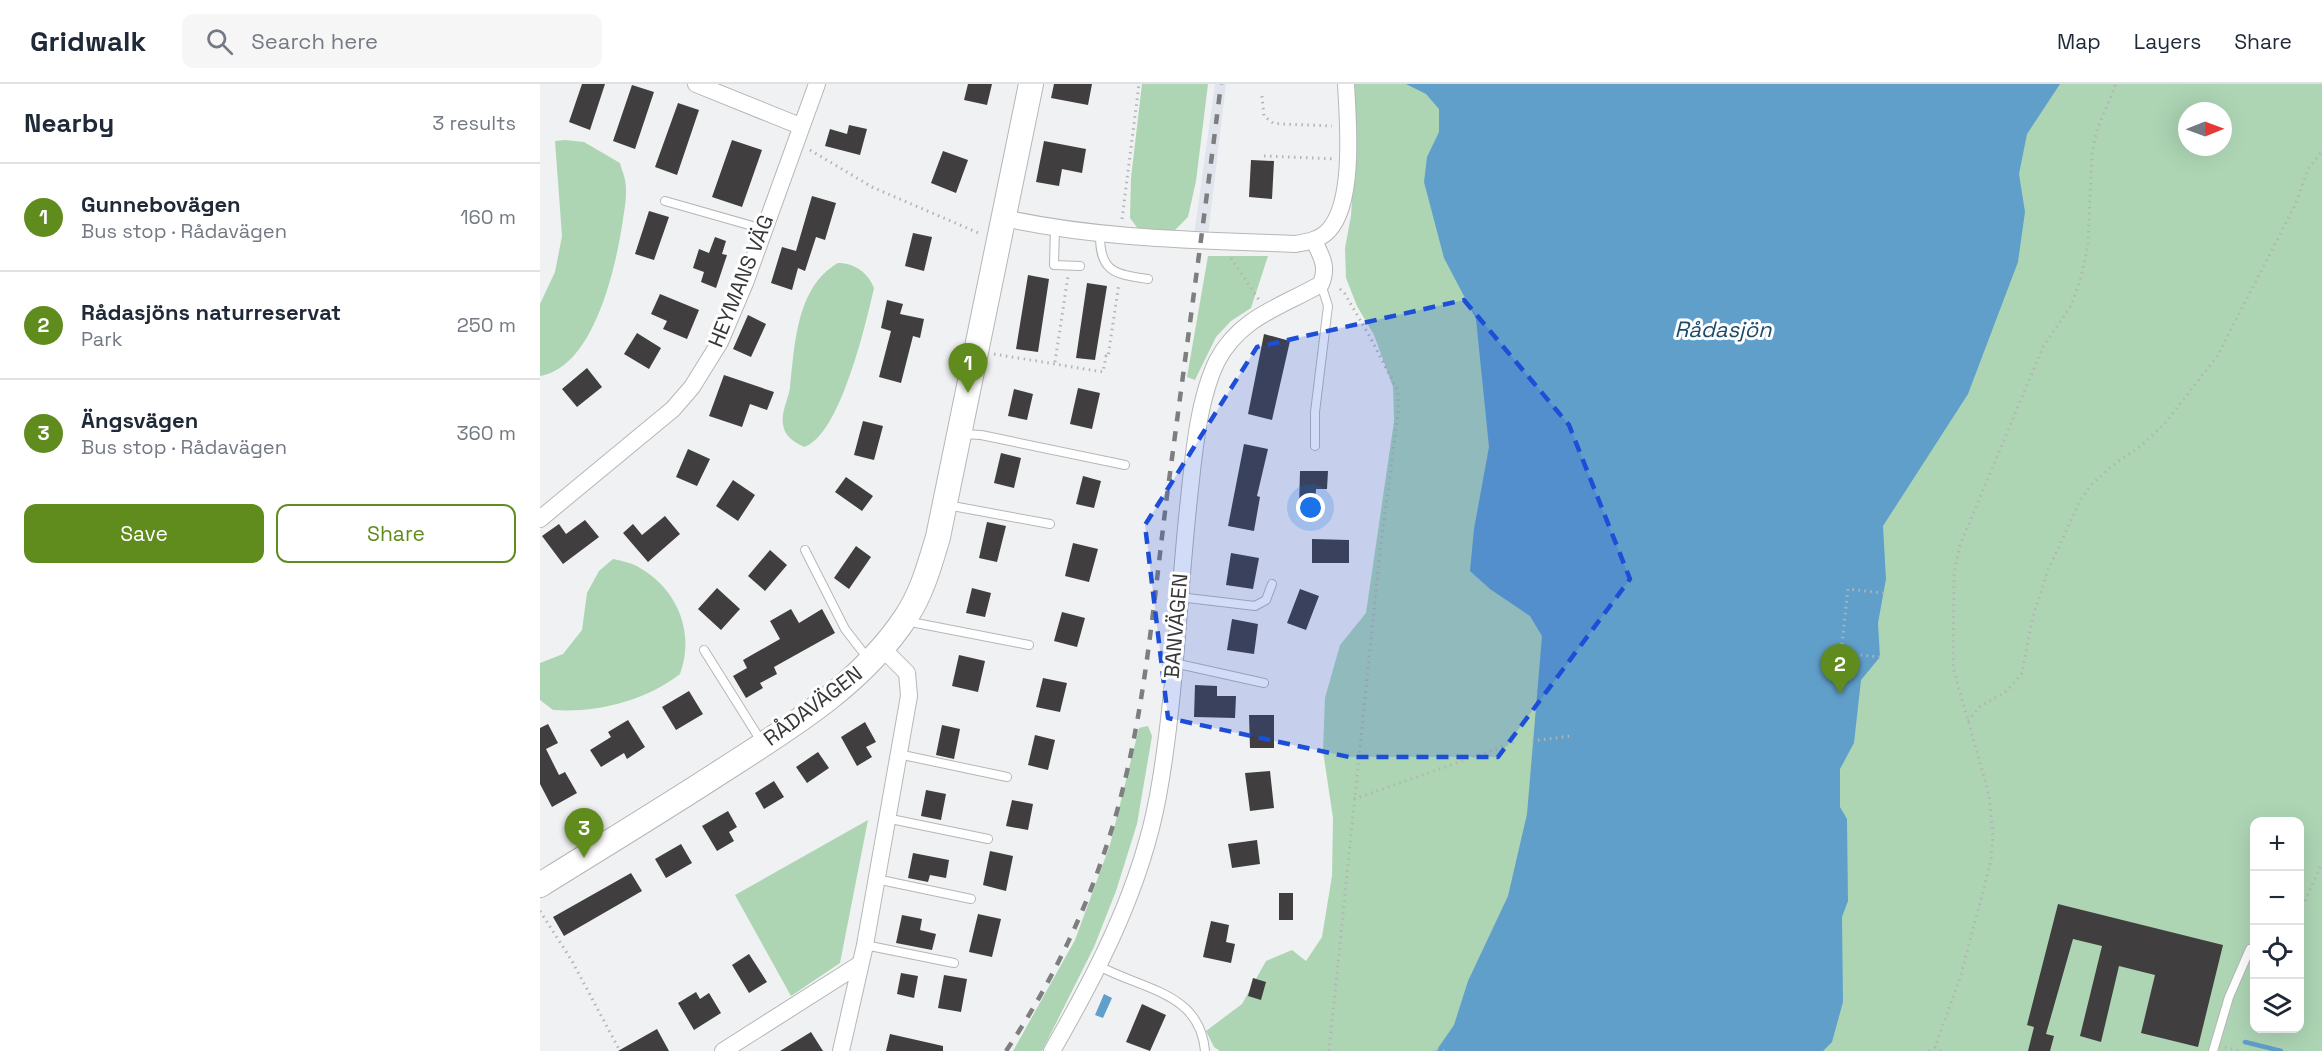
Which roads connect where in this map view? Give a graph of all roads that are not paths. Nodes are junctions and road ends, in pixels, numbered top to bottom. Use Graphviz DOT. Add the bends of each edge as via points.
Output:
graph roads {
  1 [pos="696,84"];
  2 [pos="817,84"];
  3 [pos="1031,84"];
  4 [pos="1346,84"];
  5 [pos="798,134"];
  6 [pos="665,201"];
  7 [pos="1004,218"];
  8 [pos="1055,226"];
  9 [pos="763,229"];
  10 [pos="1100,232"];
  11 [pos="1314,241"];
  12 [pos="1080,266"];
  13 [pos="1148,279"];
  14 [pos="1323,279"];
  15 [pos="958,434"];
  16 [pos="1314,446"];
  17 [pos="1125,465"];
  18 [pos="944,504"];
  19 [pos="540,519"];
  20 [pos="1050,524"];
  21 [pos="805,550"];
  22 [pos="1272,584"];
  23 [pos="1179,597"];
  24 [pos="906,617"];
  25 [pos="1029,645"];
  26 [pos="704,650"];
  27 [pos="876,655"];
  28 [pos="1173,662"];
  29 [pos="1264,683"];
  30 [pos="763,745"];
  31 [pos="898,754"];
  32 [pos="1007,777"];
  33 [pos="885,818"];
  34 [pos="988,840"];
  35 [pos="876,879"];
  36 [pos="540,885"];
  37 [pos="971,899"];
  38 [pos="865,945"];
  39 [pos="2250,949"];
  40 [pos="954,963"];
  41 [pos="860,964"];
  42 [pos="1099,966"];
  43 [pos="723,1051"];
  44 [pos="841,1051"];
  45 [pos="1052,1051"];
  46 [pos="1205,1051"];
  47 [pos="2213,1051"];
  1 -- 5 [label="street"];
  2 -- 5 [label="street, HEYMANS VÄG"];
  3 -- 7 [label="street, RÅDAVÄGEN"];
  4 -- 11 [label="street" via="1347,160 1340,210 1328,231"];
  5 -- 9 [label="street, HEYMANS VÄG"];
  6 -- 9 [label="lane"];
  7 -- 8 [label="street"];
  7 -- 15 [label="street, RÅDAVÄGEN"];
  8 -- 10 [label="street"];
  8 -- 12 [label="lane" via="1054,265"];
  9 -- 19 [label="street, HEYMANS VÄG" via="720,342 692,387 673,409"];
  10 -- 11 [label="street" via="1295,244"];
  10 -- 13 [label="lane" via="1102,255 1109,267 1120,275"];
  11 -- 14 [label="street" via="1325,263"];
  14 -- 16 [label="lane" via="1328,306"];
  14 -- 23 [label="street, BANVÄGEN" via="1245,325 1218,361 1208,385 1200,424"];
  15 -- 17 [label="lane" via="981,435"];
  15 -- 18 [label="street, RÅDAVÄGEN"];
  18 -- 20 [label="lane"];
  18 -- 24 [label="street, RÅDAVÄGEN" via="928,571"];
  21 -- 27 [label="lane" via="855,646"];
  22 -- 23 [label="lane" via="1266,600 1255,606"];
  23 -- 28 [label="street, BANVÄGEN"];
  24 -- 25 [label="lane" via="916,623"];
  24 -- 27 [label="street, RÅDAVÄGEN"];
  26 -- 30 [label="lane"];
  27 -- 30 [label="street, RÅDAVÄGEN" via="824,703"];
  27 -- 31 [label="street" via="907,673 909,696"];
  28 -- 29 [label="lane"];
  28 -- 42 [label="street, BANVÄGEN" via="1155,808 1131,890"];
  30 -- 36 [label="street, RÅDAVÄGEN"];
  31 -- 32 [label="lane"];
  31 -- 33 [label="street"];
  33 -- 34 [label="lane"];
  33 -- 35 [label="street"];
  35 -- 37 [label="lane"];
  35 -- 38 [label="street"];
  38 -- 40 [label="lane"];
  38 -- 41 [label="street"];
  39 -- 47 [label="lane" via="2229,997"];
  41 -- 43 [label="street"];
  41 -- 44 [label="street"];
  42 -- 45 [label="street, BANVÄGEN"];
  42 -- 46 [label="lane" via="1184,1004 1198,1022"];
}
